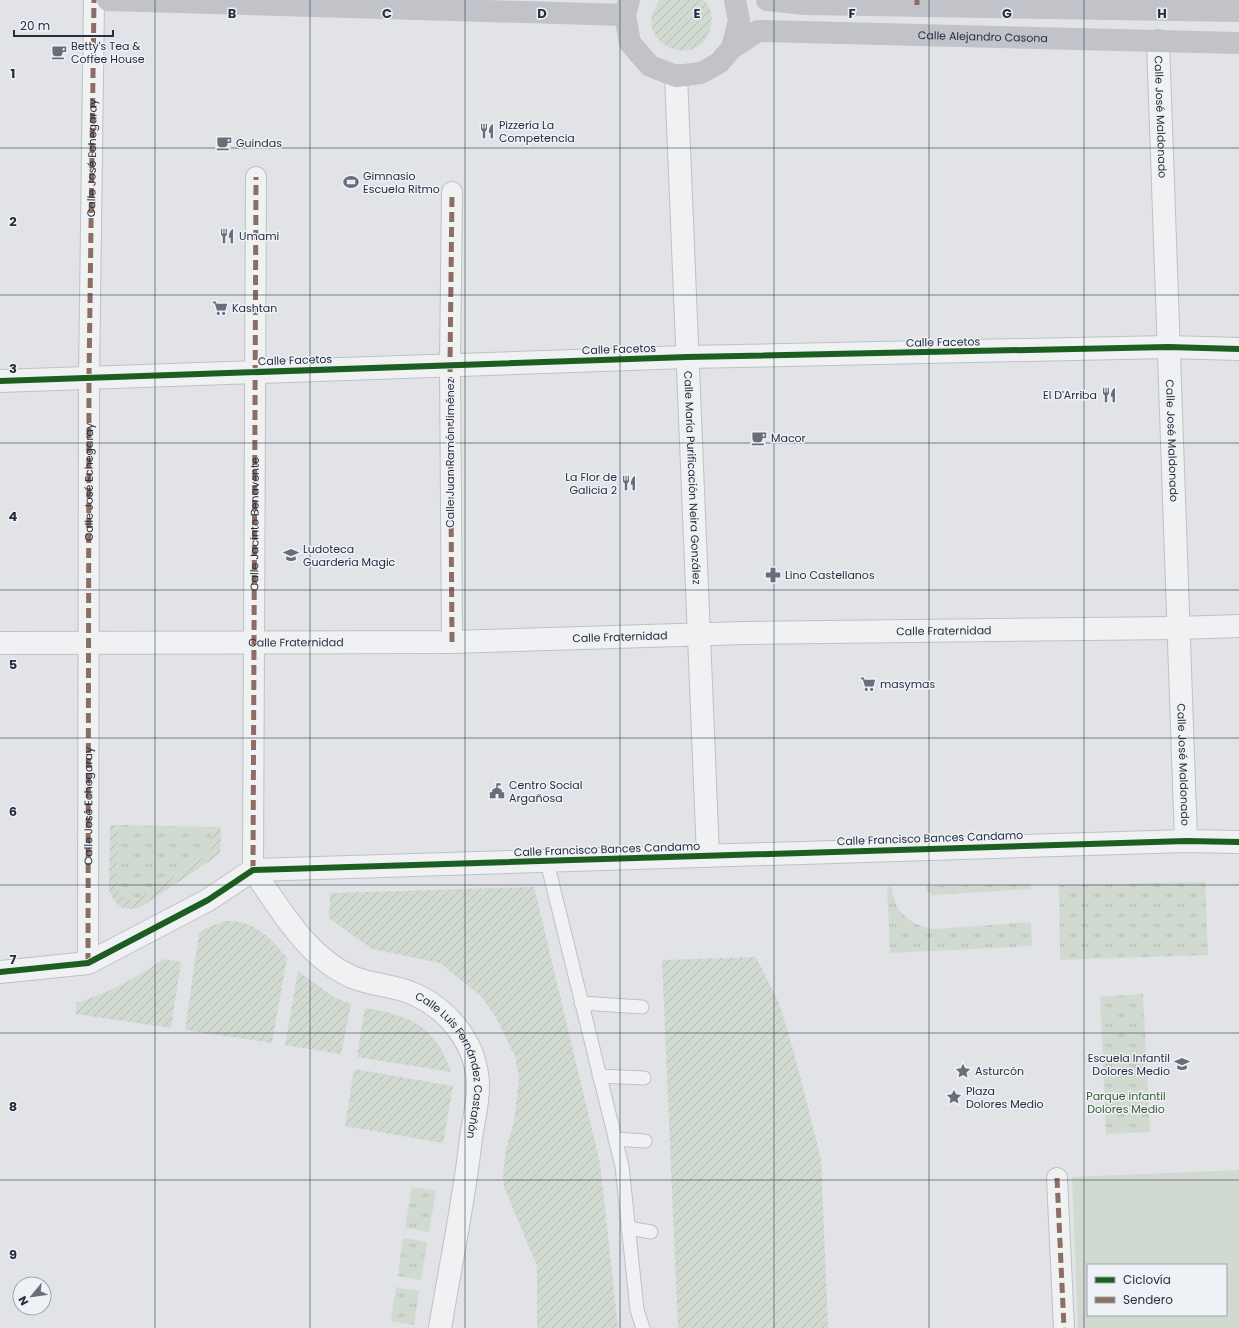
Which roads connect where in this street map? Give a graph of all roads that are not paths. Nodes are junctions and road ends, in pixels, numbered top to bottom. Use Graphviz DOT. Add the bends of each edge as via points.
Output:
graph roads {
  1 [pos="94,0"];
  2 [pos="108,0"];
  3 [pos="735,0"];
  4 [pos="767,0"];
  5 [pos="917,2"];
  6 [pos="1103,4"];
  7 [pos="1204,5"];
  8 [pos="627,8"];
  9 [pos="1239,11"];
  10 [pos="1158,41"];
  11 [pos="1239,43"];
  12 [pos="732,48"];
  13 [pos="676,76"];
  14 [pos="256,177"];
  15 [pos="452,192"];
  16 [pos="1168,347"];
  17 [pos="1239,349"];
  18 [pos="687,357"];
  19 [pos="450,365"];
  20 [pos="255,372"];
  21 [pos="89,378"];
  22 [pos="0,380"];
  23 [pos="1239,626"];
  24 [pos="1177,628"];
  25 [pos="699,635"];
  26 [pos="89,642"];
  27 [pos="452,642"];
  28 [pos="0,643"];
  29 [pos="253,643"];
  30 [pos="1186,841"];
  31 [pos="1239,842"];
  32 [pos="708,856"];
  33 [pos="547,862"];
  34 [pos="252,870"];
  35 [pos="88,963"];
  36 [pos="0,972"];
  37 [pos="581,1002"];
  38 [pos="642,1007"];
  39 [pos="600,1076"];
  40 [pos="644,1078"];
  41 [pos="615,1139"];
  42 [pos="645,1141"];
  43 [pos="1057,1178"];
  44 [pos="628,1228"];
  45 [pos="651,1232"];
  46 [pos="440,1328"];
  47 [pos="643,1328"];
  48 [pos="1064,1328"];
  1 -- 21 [label="street, Calle José Echegaray"];
  2 -- 8 [label="main road"];
  3 -- 12 [label="main road" via="739,20"];
  4 -- 5 [label="main road" via="805,4"];
  5 -- 6 [label="main road"];
  6 -- 7 [label="main road"];
  7 -- 9 [label="main road"];
  8 -- 13 [label="main road" via="630,43 650,66"];
  10 -- 11 [label="main road, Calle Alejandro Casona"];
  10 -- 12 [label="main road, Calle Alejandro Casona" via="758,31"];
  10 -- 16 [label="street, Calle José Maldonado"];
  12 -- 13 [label="main road" via="719,63 701,73"];
  13 -- 18 [label="street, Calle María Purificación Neira González"];
  14 -- 20 [label="street, Calle Jacinto Benavente"];
  15 -- 19 [label="street, Calle Juan Ramón Jiménez"];
  16 -- 17 [label="street, Calle Facetos"];
  16 -- 18 [label="street, Calle Facetos"];
  16 -- 24 [label="street, Calle José Maldonado"];
  18 -- 19 [label="street, Calle Facetos"];
  18 -- 25 [label="street, Calle María Purificación Neira González"];
  19 -- 20 [label="street, Calle Facetos"];
  19 -- 27 [label="street, Calle Juan Ramón Jiménez"];
  20 -- 21 [label="street, Calle Facetos"];
  20 -- 29 [label="street, Calle Jacinto Benavente"];
  21 -- 22 [label="street, Calle Facetos"];
  21 -- 26 [label="street, Calle José Echegaray"];
  23 -- 24 [label="street, Calle Fraternidad"];
  24 -- 25 [label="street, Calle Fraternidad"];
  24 -- 30 [label="street, Calle José Maldonado"];
  25 -- 27 [label="street, Calle Fraternidad"];
  25 -- 32 [label="street, Calle María Purificación Neira González"];
  26 -- 28 [label="street, Calle Fraternidad"];
  26 -- 29 [label="street, Calle Fraternidad"];
  26 -- 35 [label="street, Calle José Echegaray"];
  27 -- 29 [label="street, Calle Fraternidad"];
  29 -- 34 [label="street, Calle Jacinto Benavente"];
  30 -- 31 [label="street, Calle Francisco Bances Candamo"];
  30 -- 32 [label="street, Calle Francisco Bances Candamo"];
  32 -- 33 [label="street, Calle Francisco Bances Candamo"];
  33 -- 34 [label="street, Calle Francisco Bances Candamo"];
  33 -- 37 [label="lane"];
  34 -- 35 [label="street" via="208,900"];
  34 -- 46 [label="street, Calle Luis Fernández Castañón" via="312,950 353,977 415,994 444,1012 464,1037 474,1062 478,1083 465,1183"];
  35 -- 36 [label="street"];
  37 -- 38 [label="lane"];
  37 -- 39 [label="lane"];
  39 -- 40 [label="lane"];
  39 -- 41 [label="lane"];
  41 -- 42 [label="lane"];
  41 -- 44 [label="lane" via="622,1166"];
  43 -- 48 [label="street"];
  44 -- 45 [label="lane"];
  44 -- 47 [label="lane" via="637,1310"];
}
